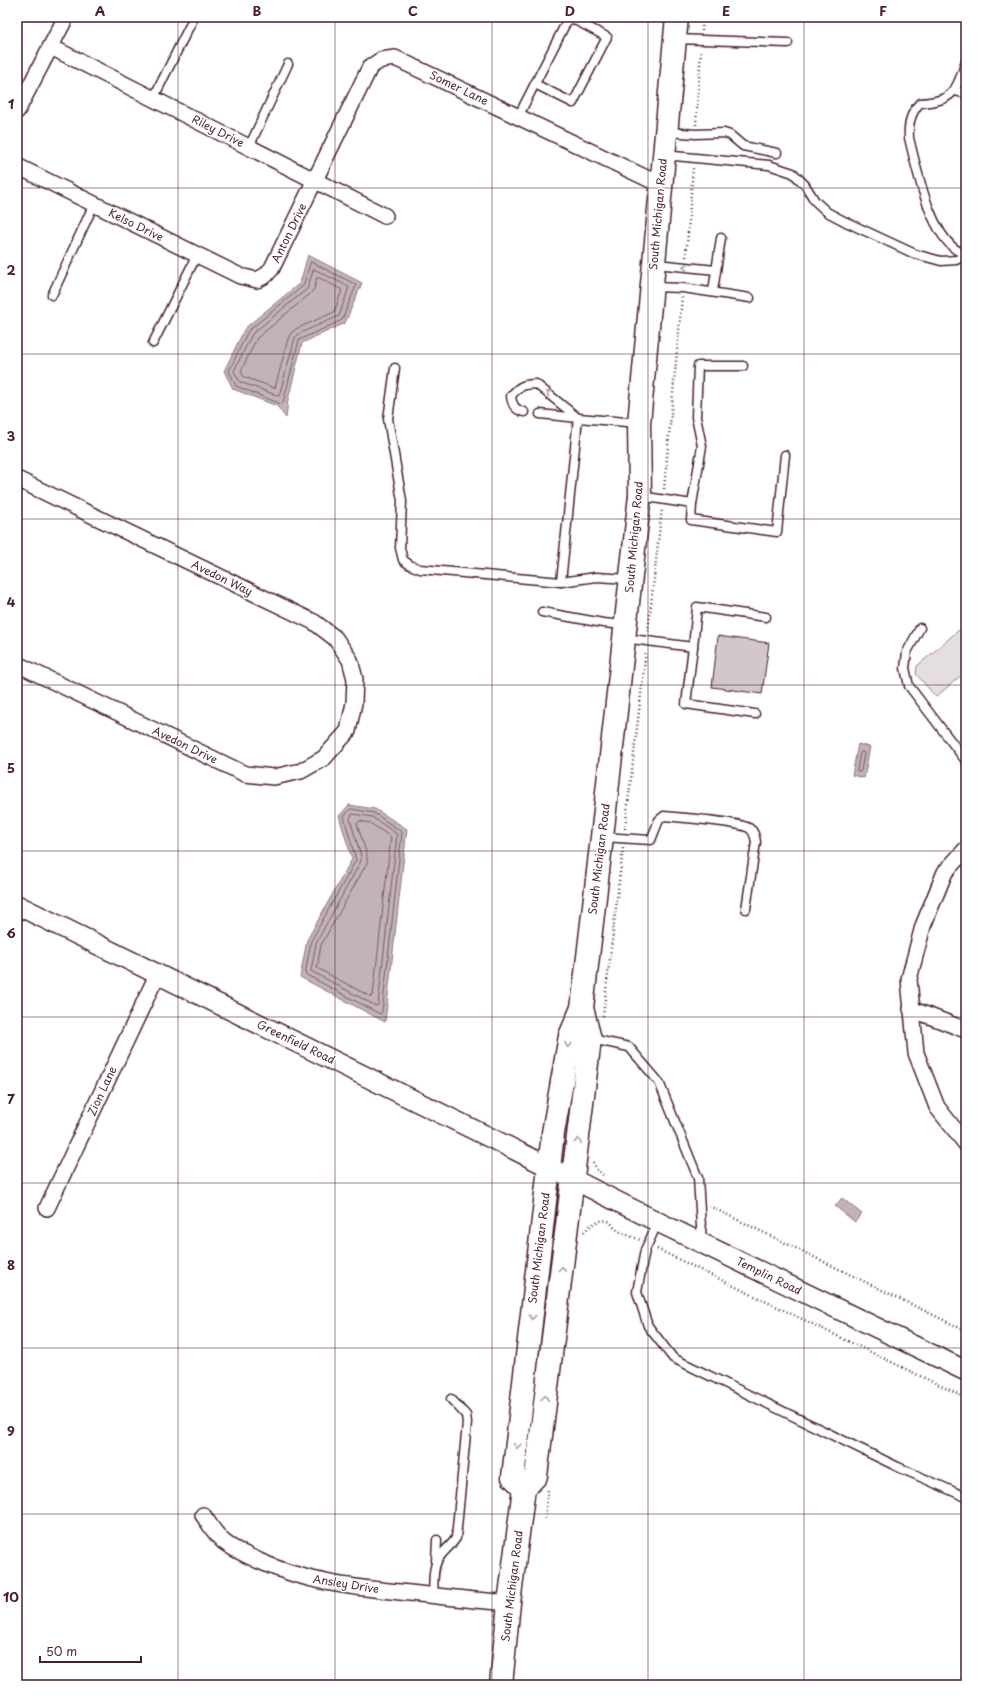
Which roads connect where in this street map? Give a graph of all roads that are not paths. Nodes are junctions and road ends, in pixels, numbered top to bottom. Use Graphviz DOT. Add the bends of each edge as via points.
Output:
graph roads {
  1 [pos="66,17"];
  2 [pos="194,17"];
  3 [pos="569,17"];
  4 [pos="677,17"];
  5 [pos="674,39"];
  6 [pos="788,43"];
  7 [pos="51,47"];
  8 [pos="966,62"];
  9 [pos="288,64"];
  10 [pos="535,84"];
  11 [pos="954,91"];
  12 [pos="966,94"];
  13 [pos="153,99"];
  14 [pos="17,111"];
  15 [pos="518,117"];
  16 [pos="667,132"];
  17 [pos="249,147"];
  18 [pos="777,153"];
  19 [pos="663,155"];
  20 [pos="17,166"];
  21 [pos="315,180"];
  22 [pos="661,185"];
  23 [pos="94,204"];
  24 [pos="385,216"];
  25 [pos="721,238"];
  26 [pos="964,254"];
  27 [pos="197,255"];
  28 [pos="654,263"];
  29 [pos="716,270"];
  30 [pos="257,280"];
  31 [pos="652,287"];
  32 [pos="713,291"];
  33 [pos="52,295"];
  34 [pos="750,298"];
  35 [pos="153,343"];
  36 [pos="743,366"];
  37 [pos="395,368"];
  38 [pos="524,412"];
  39 [pos="540,414"];
  40 [pos="578,418"];
  41 [pos="640,423"];
  42 [pos="785,455"];
  43 [pos="17,479"];
  44 [pos="640,496"];
  45 [pos="692,504"];
  46 [pos="630,579"];
  47 [pos="561,582"];
  48 [pos="542,612"];
  49 [pos="766,617"];
  50 [pos="920,628"];
  51 [pos="624,632"];
  52 [pos="693,647"];
  53 [pos="17,664"];
  54 [pos="755,714"];
  55 [pos="348,731"];
  56 [pos="966,761"];
  57 [pos="602,837"];
  58 [pos="966,849"];
  59 [pos="17,905"];
  60 [pos="746,909"];
  61 [pos="158,973"];
  62 [pos="582,1008"];
  63 [pos="911,1009"];
  64 [pos="966,1030"];
  65 [pos="595,1040"];
  66 [pos="966,1144"];
  67 [pos="549,1167"];
  68 [pos="573,1180"];
  69 [pos="47,1208"];
  70 [pos="658,1222"];
  71 [pos="702,1243"];
  72 [pos="966,1372"];
  73 [pos="451,1399"];
  74 [pos="524,1488"];
  75 [pos="966,1497"];
  76 [pos="203,1515"];
  77 [pos="437,1540"];
  78 [pos="436,1564"];
  79 [pos="433,1596"];
  80 [pos="509,1603"];
  81 [pos="501,1685"];
  1 -- 7 [label="street"];
  2 -- 13 [label="lane"];
  3 -- 10 [label="lane"];
  3 -- 10 [label="lane" via="607,37 573,103"];
  4 -- 5 [label="main road, South Michigan Road"];
  5 -- 6 [label="lane"];
  5 -- 16 [label="main road, South Michigan Road"];
  7 -- 13 [label="street, Riley Drive"];
  7 -- 14 [label="street"];
  8 -- 11 [label="lane"];
  9 -- 17 [label="lane"];
  10 -- 15 [label="lane"];
  11 -- 12 [label="lane"];
  11 -- 26 [label="lane" via="937,102 920,104 912,115 908,132 930,212 946,240"];
  13 -- 17 [label="street, Riley Drive"];
  15 -- 21 [label="street, Somer Lane" via="395,58 381,60 370,67"];
  15 -- 22 [label="street, Somer Lane"];
  16 -- 18 [label="lane" via="724,132 743,146"];
  16 -- 19 [label="main road, South Michigan Road"];
  17 -- 21 [label="street, Riley Drive"];
  19 -- 22 [label="main road, South Michigan Road"];
  19 -- 26 [label="lane" via="769,165 793,173 827,212 915,254 942,261 956,260"];
  20 -- 23 [label="street, Kelso Drive"];
  21 -- 24 [label="street, Riley Drive"];
  21 -- 30 [label="street, Anton Drive" via="272,268"];
  22 -- 28 [label="main road, South Michigan Road"];
  23 -- 27 [label="street, Kelso Drive"];
  23 -- 33 [label="lane"];
  25 -- 29 [label="lane"];
  27 -- 30 [label="street, Kelso Drive" via="240,276"];
  27 -- 35 [label="lane"];
  28 -- 29 [label="lane"];
  28 -- 31 [label="main road, South Michigan Road"];
  29 -- 32 [label="lane"];
  31 -- 32 [label="lane"];
  31 -- 41 [label="main road, South Michigan Road"];
  32 -- 34 [label="lane"];
  36 -- 45 [label="lane" via="698,366 696,416 702,446"];
  37 -- 47 [label="lane" via="388,419 402,501 400,548 404,560 420,569"];
  40 -- 38 [label="lane, one-way" via="536,384 525,384 517,388 511,396 512,405"];
  39 -- 40 [label="lane"];
  40 -- 41 [label="lane"];
  40 -- 47 [label="lane"];
  41 -- 44 [label="main road, South Michigan Road"];
  42 -- 45 [label="lane" via="777,532 691,520"];
  43 -- 55 [label="street, Avedon Way" via="314,622 330,634 350,660 355,679 354,703"];
  44 -- 45 [label="lane"];
  44 -- 46 [label="main road, South Michigan Road"];
  46 -- 47 [label="lane" via="596,577"];
  46 -- 51 [label="main road, South Michigan Road"];
  48 -- 51 [label="lane" via="602,623"];
  49 -- 52 [label="lane" via="698,607"];
  50 -- 56 [label="lane" via="907,652 905,668 909,686"];
  51 -- 52 [label="lane" via="647,641"];
  51 -- 57 [label="main road, South Michigan Road"];
  52 -- 54 [label="lane" via="686,704"];
  53 -- 55 [label="street, Avedon Drive" via="245,774 274,777 301,771 324,758"];
  57 -- 60 [label="lane" via="651,840 659,820 664,816 749,828 756,842"];
  57 -- 62 [label="main road, South Michigan Road"];
  58 -- 63 [label="street" via="945,872 923,926 909,979"];
  59 -- 61 [label="street, Greenfield Road"];
  61 -- 67 [label="street, Greenfield Road"];
  61 -- 69 [label="street, Zion Lane"];
  62 -- 65 [label="main road, South Michigan Road"];
  62 -- 67 [label="main road, South Michigan Road, one-way" via="570,1036"];
  63 -- 64 [label="street"];
  63 -- 66 [label="street" via="916,1053 937,1107"];
  68 -- 65 [label="main road, South Michigan Road, one-way"];
  65 -- 71 [label="lane" via="628,1047 659,1082 698,1178"];
  67 -- 68 [label="street, Greenfield Road"];
  67 -- 74 [label="main road, South Michigan Road, one-way" via="513,1477"];
  68 -- 70 [label="street, Templin Road"];
  74 -- 68 [label="main road, South Michigan Road, one-way" via="536,1476"];
  70 -- 71 [label="street, Templin Road"];
  70 -- 75 [label="lane" via="645,1250 637,1292 648,1326 673,1358 898,1467"];
  71 -- 72 [label="street, Templin Road"];
  73 -- 78 [label="lane" via="466,1415 466,1439 456,1538"];
  74 -- 80 [label="main road, South Michigan Road"];
  76 -- 79 [label="street, Ansley Drive" via="224,1542 243,1554 286,1572 345,1586"];
  77 -- 78 [label="lane"];
  78 -- 79 [label="lane"];
  79 -- 80 [label="street, Ansley Drive"];
  80 -- 81 [label="main road, South Michigan Road"];
}
